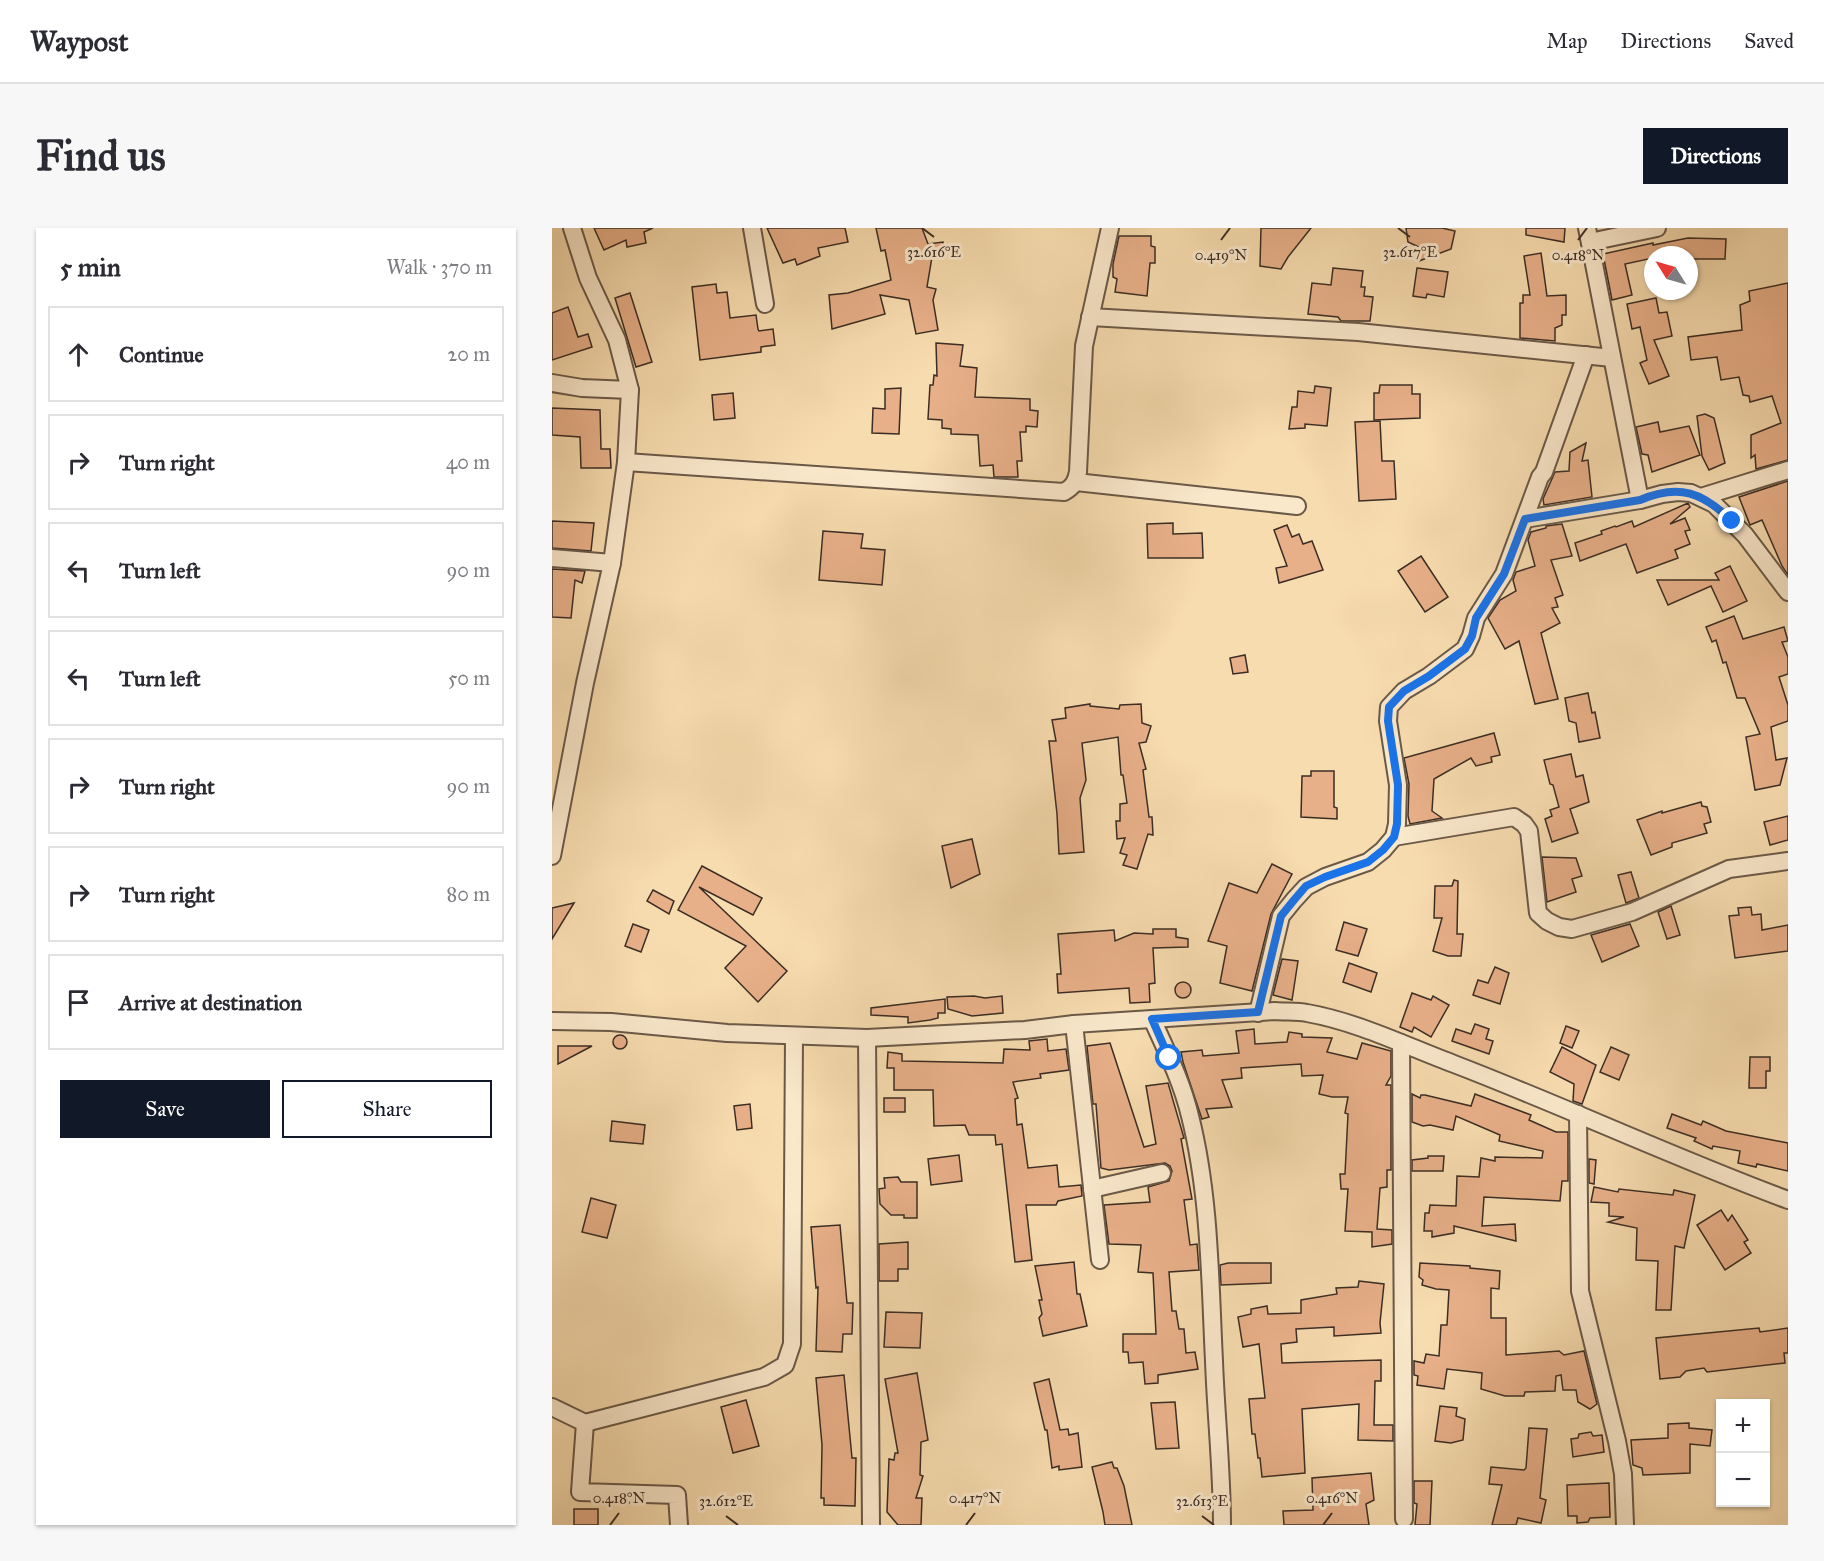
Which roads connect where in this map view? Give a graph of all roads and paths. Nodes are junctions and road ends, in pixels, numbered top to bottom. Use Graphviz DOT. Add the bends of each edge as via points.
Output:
graph roads {
  1 [pos="572,228"];
  2 [pos="752,228"];
  3 [pos="1110,228"];
  4 [pos="1657,228"];
  5 [pos="1589,235"];
  6 [pos="765,304"];
  7 [pos="1090,317"];
  8 [pos="1586,355"];
  9 [pos="1612,358"];
  10 [pos="552,383"];
  11 [pos="630,390"];
  12 [pos="626,462"];
  13 [pos="1788,470"];
  14 [pos="1076,482"];
  15 [pos="1701,497"];
  16 [pos="1640,500"];
  17 [pos="1297,506"];
  18 [pos="1525,519"];
  19 [pos="552,558"];
  20 [pos="612,563"];
  21 [pos="1788,592"];
  22 [pos="1394,837"];
  23 [pos="552,856"];
  24 [pos="1788,861"];
  25 [pos="1258,1012"];
  26 [pos="1152,1019"];
  27 [pos="552,1021"];
  28 [pos="1074,1024"];
  29 [pos="794,1036"];
  30 [pos="867,1038"];
  31 [pos="1401,1043"];
  32 [pos="1578,1114"];
  33 [pos="1162,1173"];
  34 [pos="1092,1189"];
  35 [pos="1788,1200"];
  36 [pos="1100,1260"];
  37 [pos="552,1407"];
  38 [pos="585,1423"];
  39 [pos="1404,1519"];
  40 [pos="679,1525"];
  41 [pos="871,1525"];
  42 [pos="1222,1525"];
  43 [pos="1624,1525"];
  1 -- 11 [label="street" via="588,278 617,340"];
  2 -- 6 [label="street"];
  3 -- 7 [label="street"];
  4 -- 5 [label="street"];
  5 -- 9 [label="street"];
  7 -- 8 [label="street" via="1358,332"];
  7 -- 14 [label="street" via="1084,346"];
  8 -- 9 [label="street"];
  8 -- 18 [label="street"];
  9 -- 16 [label="street"];
  10 -- 11 [label="street"];
  11 -- 12 [label="street"];
  12 -- 14 [label="street" via="1064,492"];
  12 -- 20 [label="street"];
  13 -- 15 [label="street"];
  14 -- 17 [label="street"];
  15 -- 16 [label="street" via="1678,492"];
  15 -- 21 [label="street" via="1714,504 1746,535"];
  16 -- 18 [label="street"];
  18 -- 22 [label="street" via="1504,574 1476,618 1465,649 1404,691 1389,707 1398,785"];
  19 -- 20 [label="street"];
  20 -- 23 [label="street"];
  22 -- 24 [label="street" via="1514,817 1520,820 1529,831 1538,913 1559,927 1572,929 1632,912 1729,869"];
  22 -- 25 [label="street" via="1368,862 1306,886 1281,916"];
  25 -- 26 [label="street"];
  25 -- 31 [label="street" via="1305,1013"];
  26 -- 28 [label="street"];
  26 -- 42 [label="street" via="1178,1078 1198,1161 1208,1236"];
  27 -- 29 [label="street"];
  28 -- 30 [label="street"];
  28 -- 34 [label="street"];
  29 -- 30 [label="street"];
  29 -- 38 [label="street" via="792,1344 785,1365 764,1377"];
  30 -- 41 [label="street"];
  31 -- 32 [label="street"];
  31 -- 39 [label="street"];
  32 -- 35 [label="street"];
  32 -- 43 [label="street" via="1580,1291 1617,1441 1623,1474"];
  33 -- 34 [label="street"];
  34 -- 36 [label="street"];
  37 -- 38 [label="street"];
  38 -- 40 [label="street" via="579,1492 677,1495"];
}
